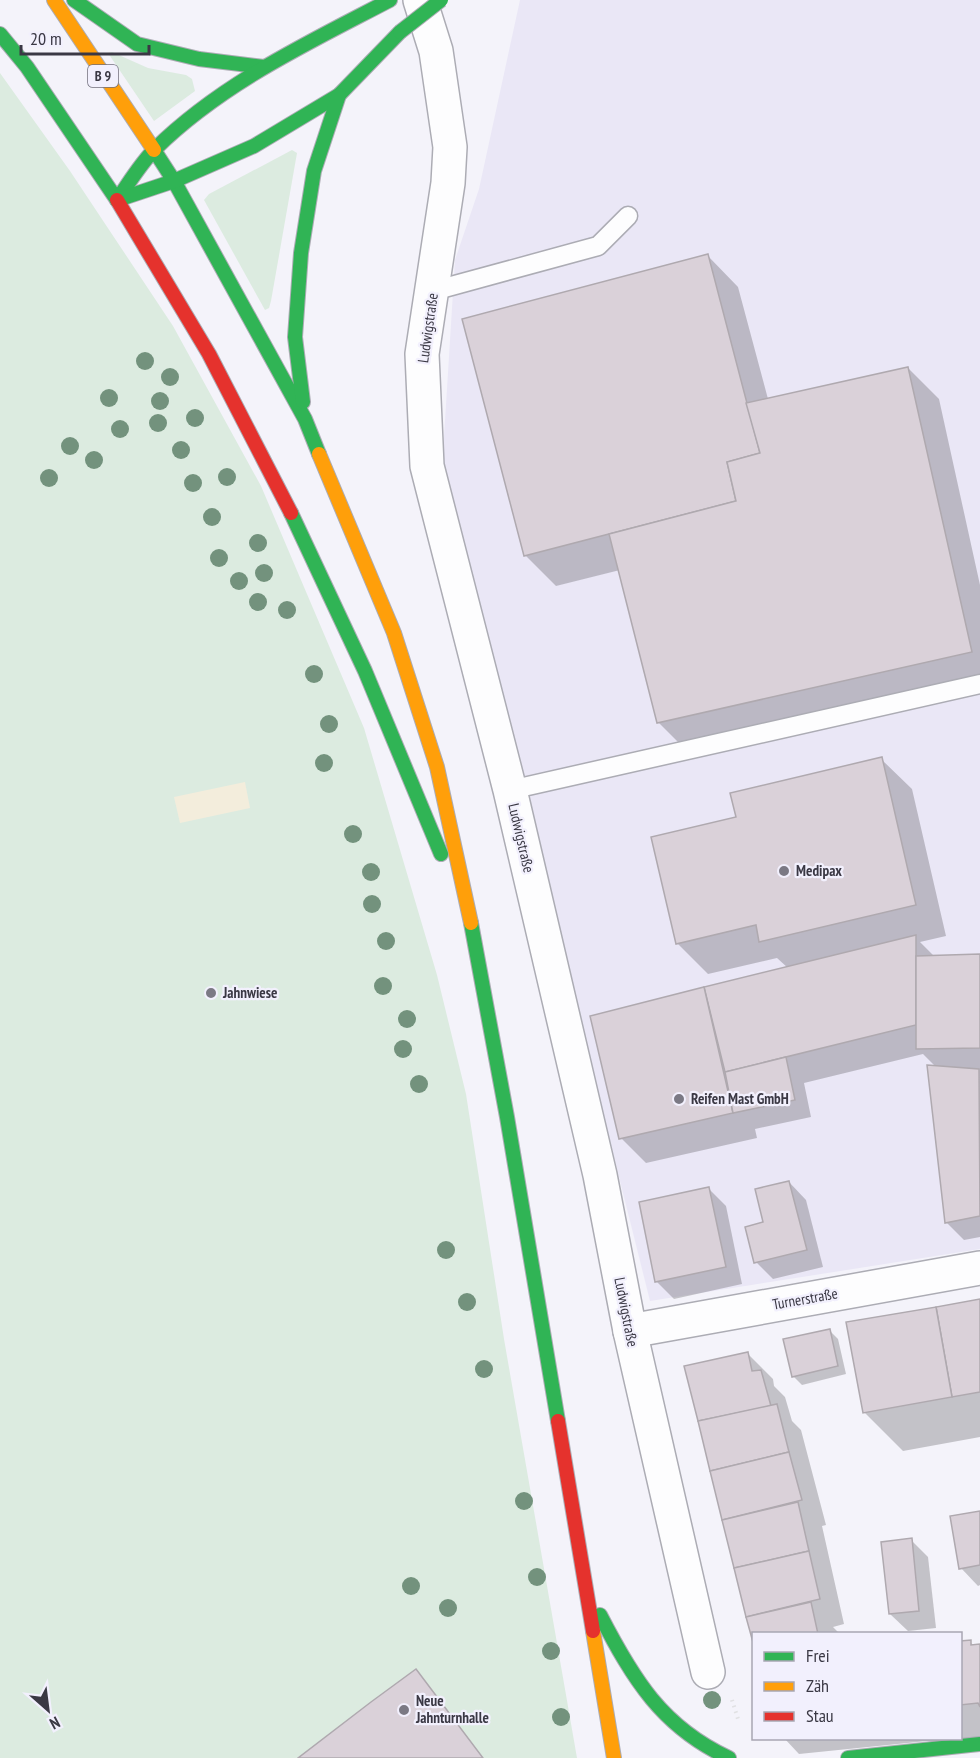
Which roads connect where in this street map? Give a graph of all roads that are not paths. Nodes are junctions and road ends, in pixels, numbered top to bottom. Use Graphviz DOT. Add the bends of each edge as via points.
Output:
graph roads {
  1 [pos="54,0"];
  2 [pos="74,0"];
  3 [pos="390,0"];
  4 [pos="420,0"];
  5 [pos="441,0"];
  6 [pos="0,34"];
  7 [pos="264,67"];
  8 [pos="339,95"];
  9 [pos="154,150"];
  10 [pos="174,181"];
  11 [pos="117,201"];
  12 [pos="628,216"];
  13 [pos="433,291"];
  14 [pos="305,419"];
  15 [pos="980,684"];
  16 [pos="510,790"];
  17 [pos="471,924"];
  18 [pos="980,1268"];
  19 [pos="630,1331"];
  20 [pos="585,1587"];
  21 [pos="708,1672"];
  22 [pos="980,1744"];
  23 [pos="614,1758"];
  24 [pos="729,1758"];
  25 [pos="848,1758"];
  1 -- 9 [label="main road, B 9"];
  2 -- 7 [label="main road" via="137,44 199,59"];
  3 -- 7 [label="main road"];
  4 -- 13 [label="street, Ludwigstraße" via="436,51 450,147"];
  5 -- 8 [label="main road, bridge" via="400,32"];
  6 -- 11 [label="main road"];
  7 -- 9 [label="main road" via="215,98"];
  8 -- 10 [label="main road" via="254,146"];
  8 -- 14 [label="main road" via="314,171 301,253 296,338"];
  9 -- 10 [label="main road"];
  9 -- 11 [label="main road"];
  10 -- 11 [label="main road"];
  10 -- 14 [label="main road"];
  11 -- 17 [label="main road" via="209,354 296,522 365,671"];
  12 -- 13 [label="lane" via="598,246"];
  13 -- 16 [label="street, Ludwigstraße" via="422,354 427,466"];
  14 -- 17 [label="main road" via="401,655 437,767"];
  15 -- 16 [label="lane"];
  16 -- 19 [label="street, Ludwigstraße" via="600,1175"];
  17 -- 20 [label="main road"];
  18 -- 19 [label="street, Turnerstraße"];
  19 -- 21 [label="street, Ludwigstraße"];
  20 -- 23 [label="main road"];
  20 -- 24 [label="main road" via="619,1654 666,1717 684,1733"];
  22 -- 25 [label="main road"];
}
